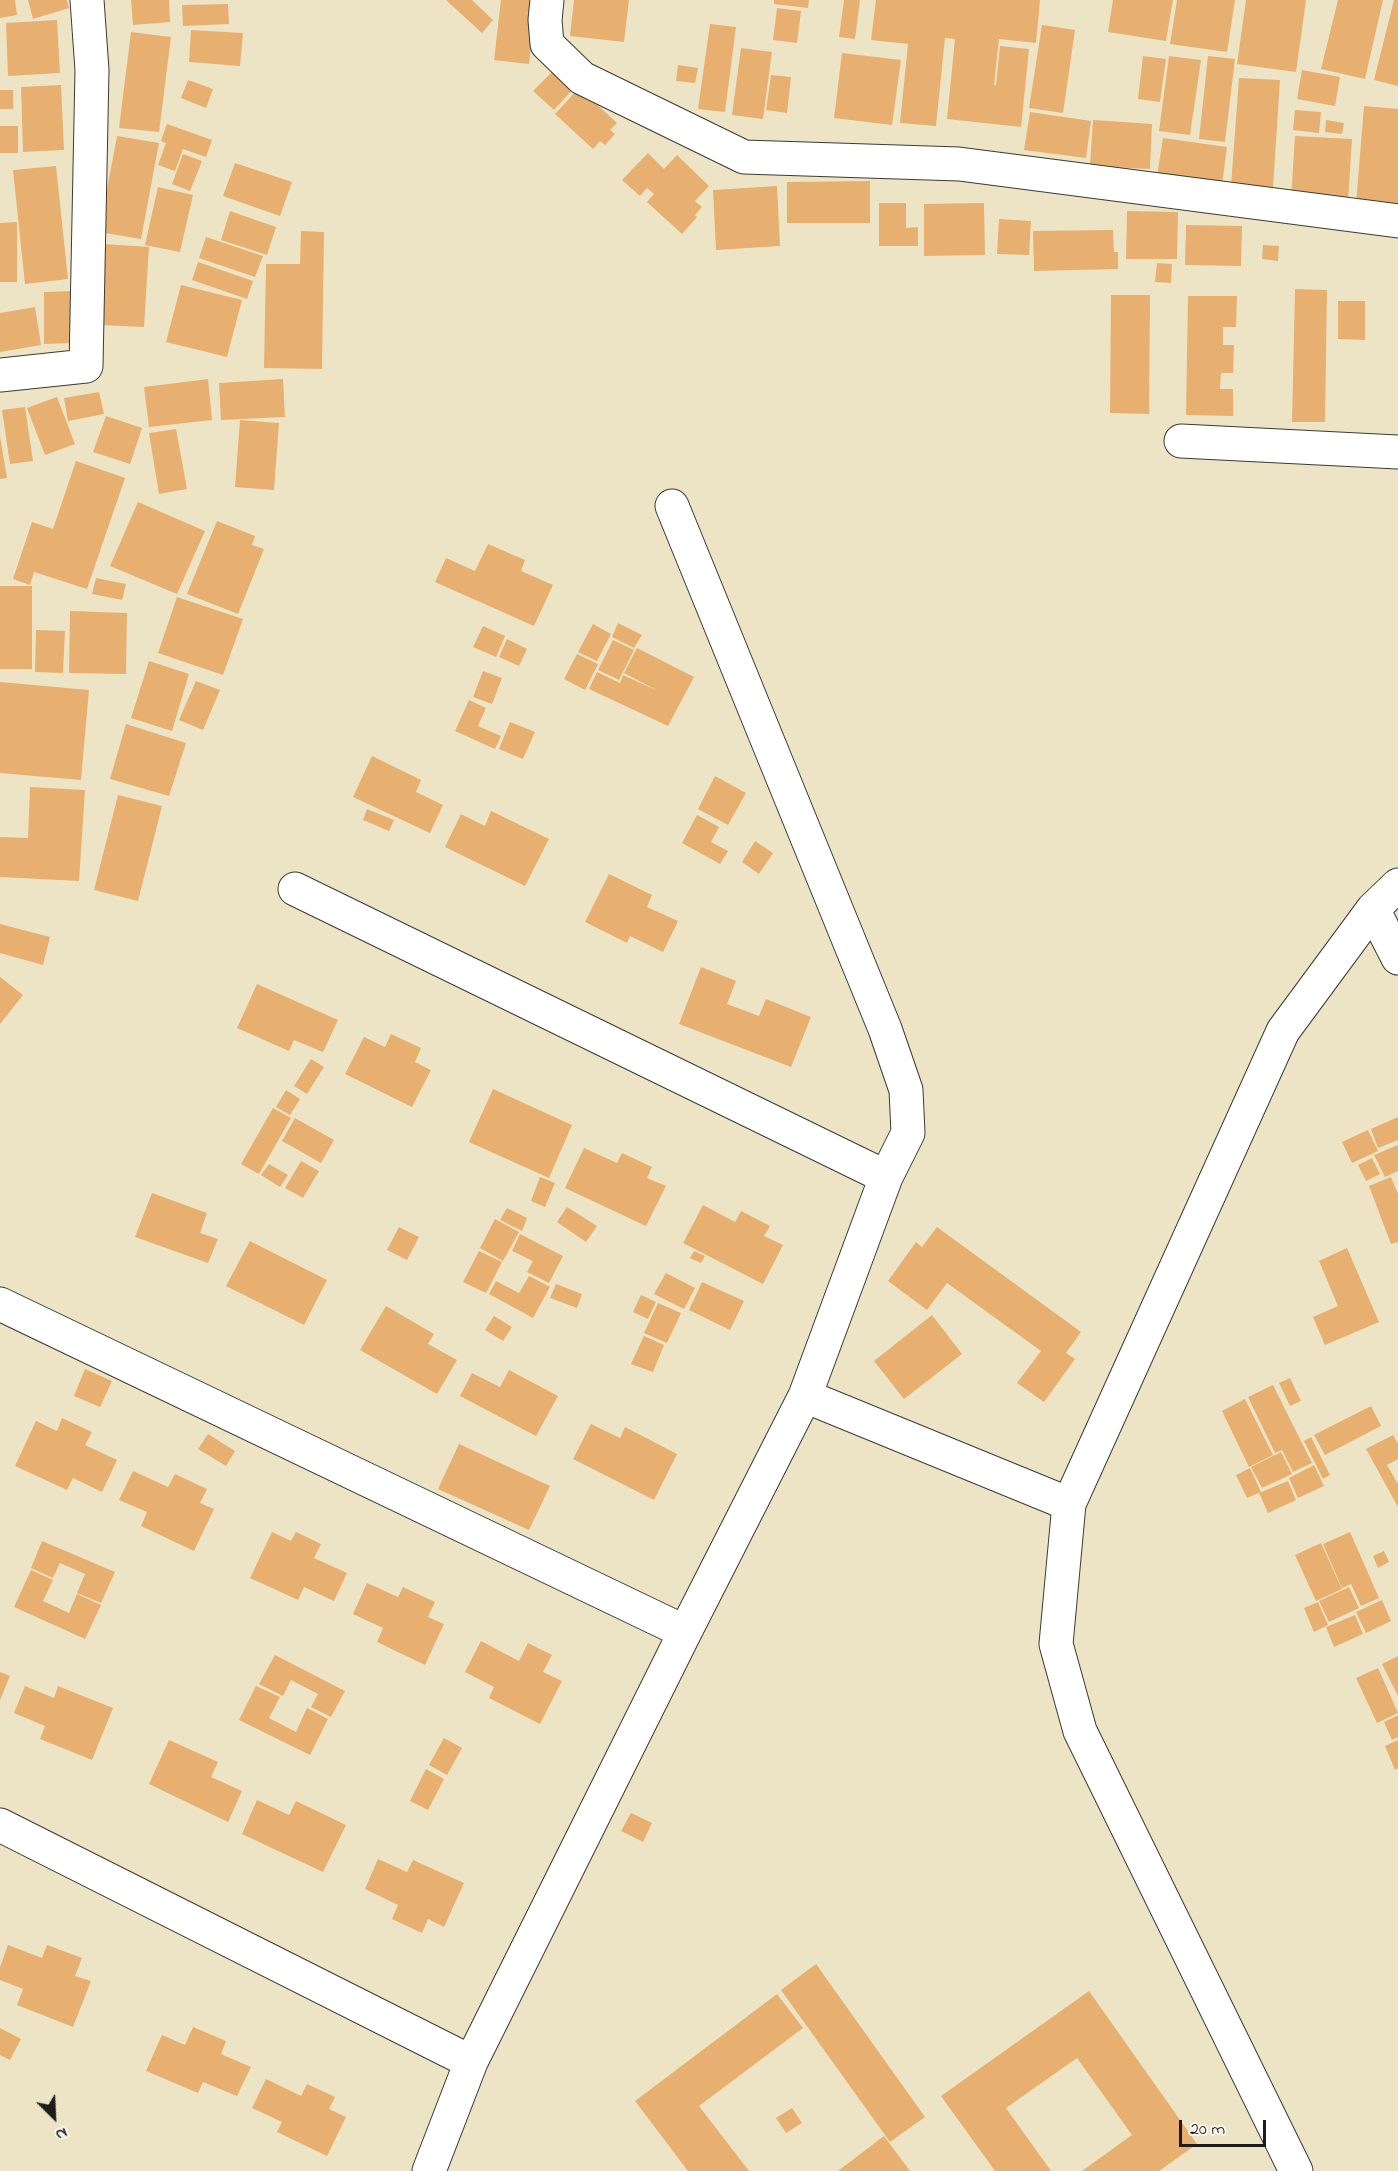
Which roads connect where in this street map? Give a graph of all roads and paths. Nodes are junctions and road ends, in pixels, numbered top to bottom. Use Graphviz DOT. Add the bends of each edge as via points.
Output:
graph roads {
  1 [pos="87,0"];
  2 [pos="547,0"];
  3 [pos="1398,221"];
  4 [pos="0,375"];
  5 [pos="1181,441"];
  6 [pos="1398,452"];
  7 [pos="672,506"];
  8 [pos="1398,885"];
  9 [pos="294,889"];
  10 [pos="1373,909"];
  11 [pos="1398,958"];
  12 [pos="886,1177"];
  13 [pos="0,1304"];
  14 [pos="805,1396"];
  15 [pos="1069,1504"];
  16 [pos="685,1632"];
  17 [pos="0,1825"];
  18 [pos="471,2062"];
  19 [pos="429,2171"];
  20 [pos="1296,2171"];
  1 -- 4 [label="street" via="92,70 86,366"];
  2 -- 3 [label="street" via="547,44 582,78 744,157 959,164"];
  5 -- 6 [label="street"];
  7 -- 12 [label="street" via="885,1029 906,1090 908,1133"];
  8 -- 10 [label="street"];
  9 -- 12 [label="street"];
  10 -- 11 [label="street"];
  10 -- 15 [label="street" via="1283,1031"];
  12 -- 14 [label="street"];
  13 -- 16 [label="street"];
  14 -- 15 [label="street"];
  14 -- 16 [label="street"];
  15 -- 20 [label="street" via="1056,1644 1080,1731"];
  16 -- 18 [label="street"];
  17 -- 18 [label="street"];
  18 -- 19 [label="street"];
}
